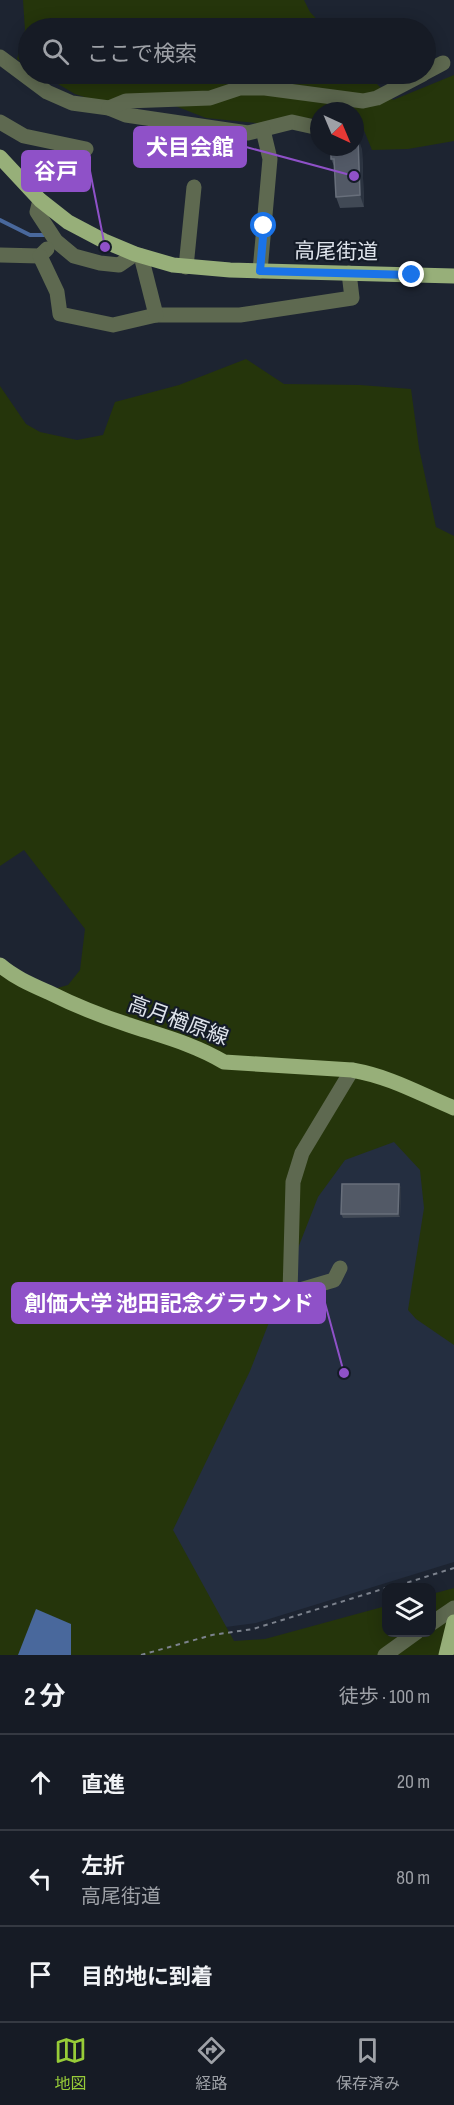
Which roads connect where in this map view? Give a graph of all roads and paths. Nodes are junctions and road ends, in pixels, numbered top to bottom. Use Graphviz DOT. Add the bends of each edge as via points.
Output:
graph roads {
  1 [pos="0,57"];
  2 [pos="443,63"];
  3 [pos="436,67"];
  4 [pos="18,70"];
  5 [pos="36,84"];
  6 [pos="403,84"];
  7 [pos="109,108"];
  8 [pos="0,122"];
  9 [pos="310,126"];
  10 [pos="263,130"];
  11 [pos="86,149"];
  12 [pos="0,157"];
  13 [pos="194,187"];
  14 [pos="40,200"];
  15 [pos="56,241"];
  16 [pos="0,255"];
  17 [pos="138,255"];
  18 [pos="40,256"];
  19 [pos="186,267"];
  20 [pos="260,271"];
  21 [pos="349,273"];
  22 [pos="454,276"];
  23 [pos="156,315"];
  24 [pos="0,965"];
  25 [pos="352,1070"];
  26 [pos="454,1108"];
  27 [pos="340,1269"];
  28 [pos="454,1568"];
  29 [pos="404,1583"];
  30 [pos="382,1590"];
  31 [pos="454,1608"];
  32 [pos="436,1620"];
  33 [pos="454,1622"];
  34 [pos="410,1637"];
  35 [pos="141,1655"];
  36 [pos="385,1655"];
  37 [pos="446,1655"];
  1 -- 4 [label="street"];
  2 -- 3 [label="street"];
  5 -- 7 [label="street" via="72,103"];
  6 -- 7 [label="street" via="363,101 240,88 210,98 126,101"];
  7 -- 10 [label="street" via="126,115 248,133"];
  8 -- 11 [label="street" via="24,136"];
  9 -- 10 [label="street" via="292,122"];
  10 -- 20 [label="street" via="270,159"];
  12 -- 14 [label="main road, 高尾街道"];
  13 -- 19 [label="street"];
  14 -- 15 [label="street" via="38,212"];
  14 -- 17 [label="main road, 高尾街道" via="68,222"];
  15 -- 17 [label="street" via="74,256 100,263 119,265"];
  15 -- 18 [label="street"];
  16 -- 18 [label="street"];
  17 -- 19 [label="main road, 高尾街道"];
  17 -- 23 [label="street"];
  18 -- 23 [label="street" via="57,292 60,314 113,325"];
  19 -- 20 [label="main road, 高尾街道"];
  20 -- 21 [label="main road, 高尾街道"];
  21 -- 22 [label="main road, 高尾街道"];
  21 -- 23 [label="street" via="352,298 240,315"];
  24 -- 25 [label="main road, 高月楢原線" via="66,1001 175,1039 224,1062"];
  25 -- 26 [label="main road, 高月楢原線" via="389,1078"];
  25 -- 27 [label="street" via="297,1167 293,1182 290,1293 334,1280"];
  28 -- 29 [label="path"];
  30 -- 35 [label="path" via="253,1629 212,1635"];
  31 -- 32 [label="street"];
  33 -- 37 [label="main road"];
  34 -- 36 [label="street"];
}
